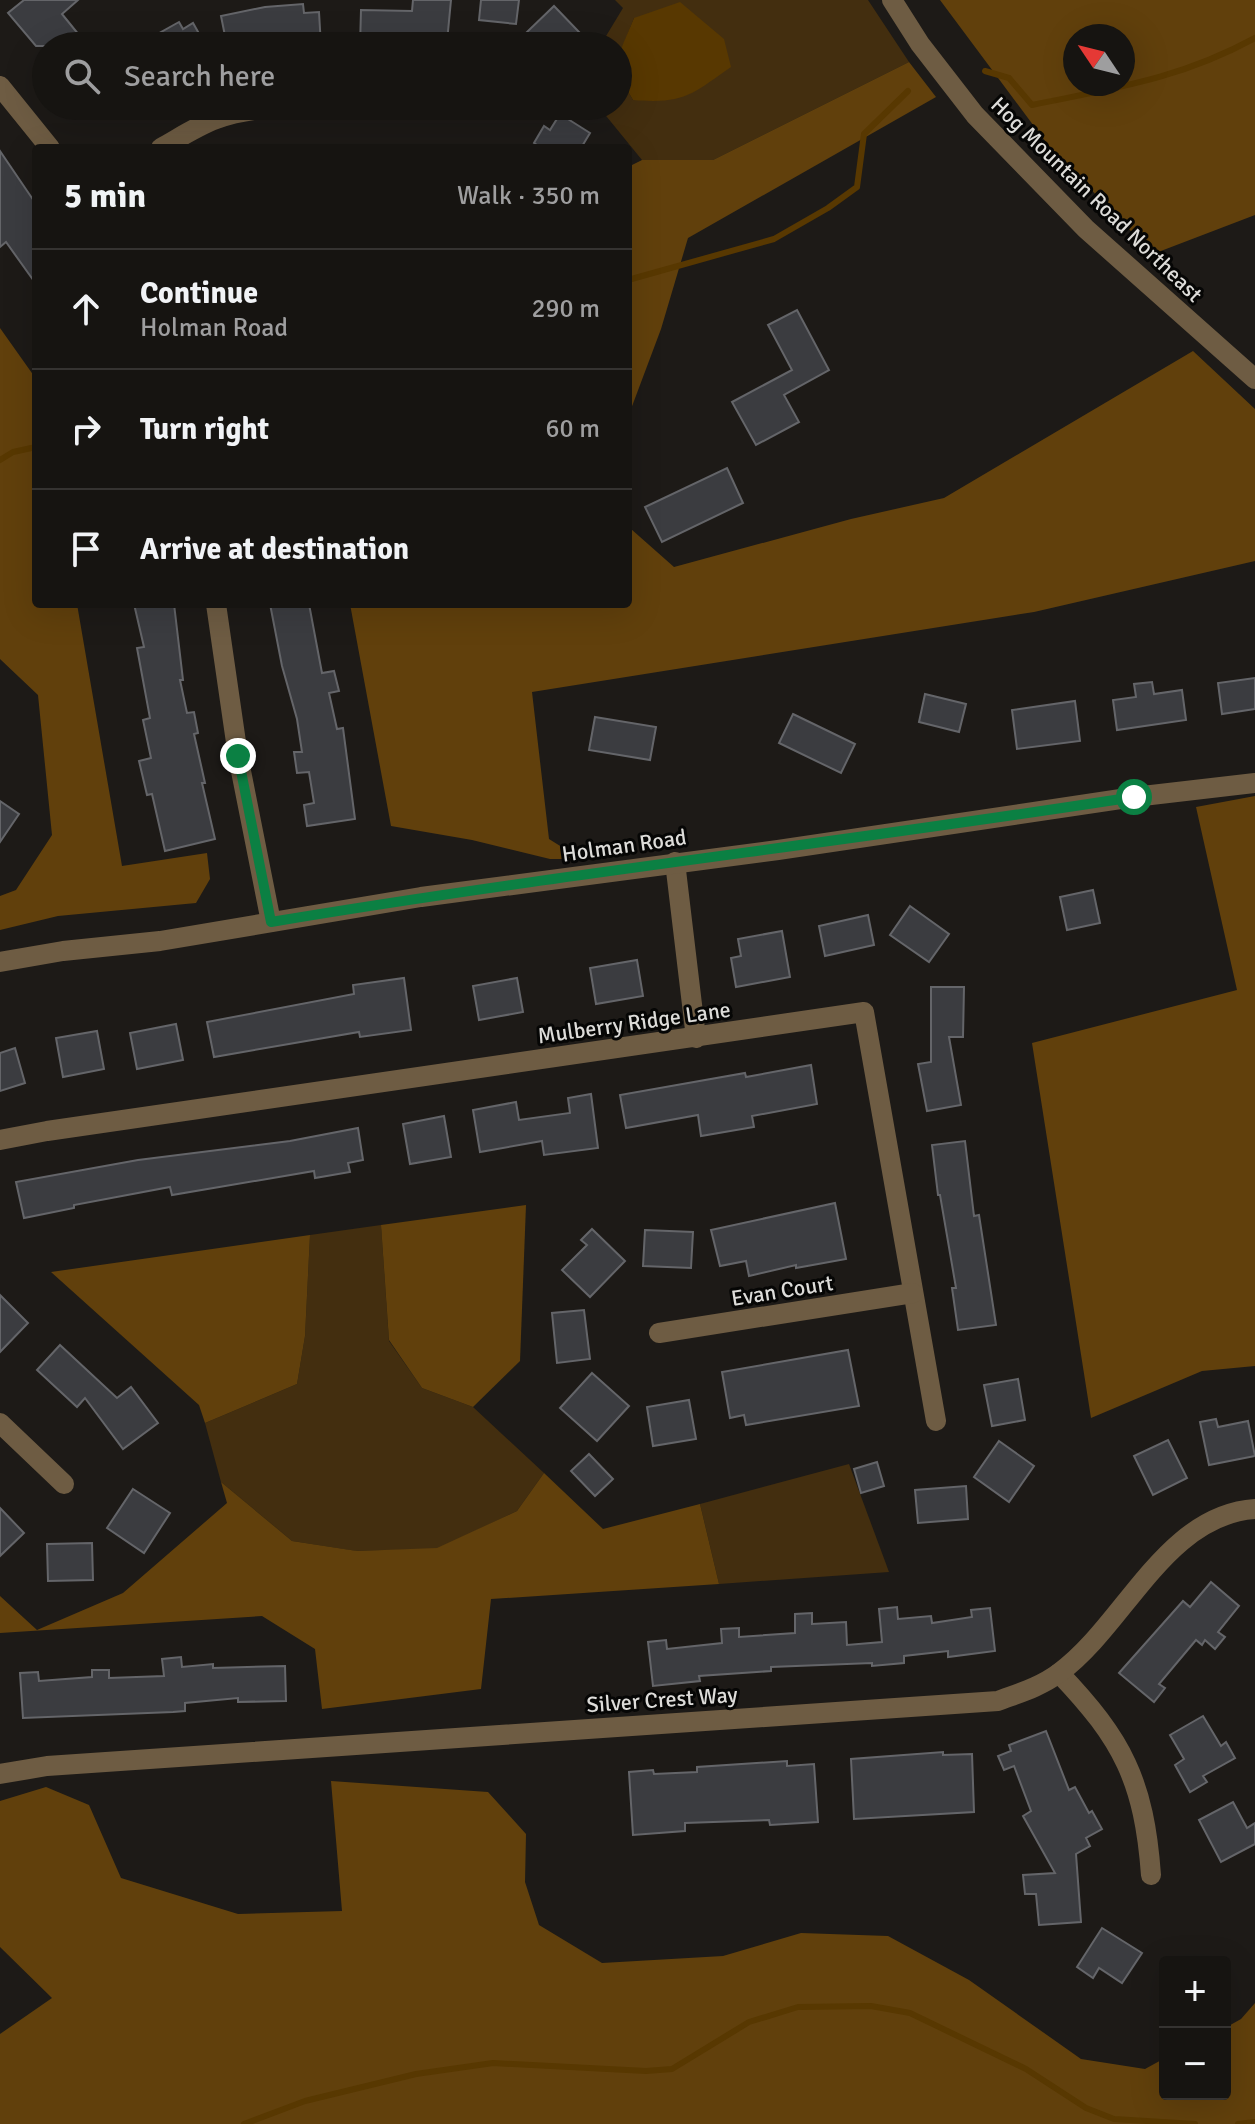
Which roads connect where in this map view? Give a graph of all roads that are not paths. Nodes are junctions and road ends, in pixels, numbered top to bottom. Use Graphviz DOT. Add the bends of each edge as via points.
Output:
graph roads {
  1 [pos="892,0"];
  2 [pos="0,86"];
  3 [pos="212,120"];
  4 [pos="47,144"];
  5 [pos="168,144"];
  6 [pos="1255,379"];
  7 [pos="217,608"];
  8 [pos="1255,783"];
  9 [pos="675,862"];
  10 [pos="271,922"];
  11 [pos="0,962"];
  12 [pos="696,1038"];
  13 [pos="0,1140"];
  14 [pos="913,1293"];
  15 [pos="659,1333"];
  16 [pos="936,1421"];
  17 [pos="0,1423"];
  18 [pos="64,1484"];
  19 [pos="1255,1509"];
  20 [pos="1059,1673"];
  21 [pos="0,1774"];
  22 [pos="1151,1875"];
  1 -- 6 [label="street, Hog Mountain Road Northeast" via="975,115 1086,229"];
  2 -- 4 [label="street"];
  3 -- 5 [label="street"];
  7 -- 10 [label="street" via="238,756"];
  8 -- 9 [label="street, Holman Road"];
  9 -- 10 [label="street, Holman Road"];
  9 -- 12 [label="street"];
  10 -- 11 [label="street, Holman Road"];
  12 -- 13 [label="street, Mulberry Ridge Lane"];
  12 -- 14 [label="street, Mulberry Ridge Lane" via="864,1012"];
  14 -- 15 [label="street, Evan Court"];
  14 -- 16 [label="street, Mulberry Ridge Lane"];
  17 -- 18 [label="street"];
  19 -- 20 [label="street, Silver Crest Way" via="1233,1510 1205,1523 1175,1547"];
  20 -- 21 [label="street, Silver Crest Way" via="998,1701 47,1766"];
  20 -- 22 [label="street" via="1116,1740 1135,1781 1148,1833"];
}
